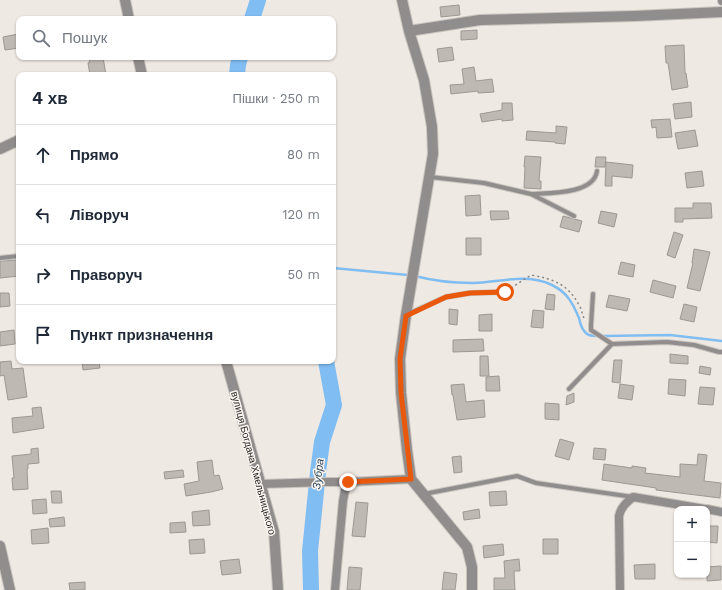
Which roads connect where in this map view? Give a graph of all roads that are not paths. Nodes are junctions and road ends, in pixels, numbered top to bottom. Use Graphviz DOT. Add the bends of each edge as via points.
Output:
graph roads {
  1 [pos="125,0"];
  2 [pos="402,0"];
  3 [pos="722,12"];
  4 [pos="128,16"];
  5 [pos="409,31"];
  6 [pos="139,60"];
  7 [pos="141,72"];
  8 [pos="16,141"];
  9 [pos="0,149"];
  10 [pos="597,171"];
  11 [pos="429,177"];
  12 [pos="531,194"];
  13 [pos="574,216"];
  14 [pos="16,256"];
  15 [pos="0,258"];
  16 [pos="505,292"];
  17 [pos="594,294"];
  18 [pos="406,316"];
  19 [pos="612,344"];
  20 [pos="722,352"];
  21 [pos="227,364"];
  22 [pos="569,389"];
  23 [pos="411,479"];
  24 [pos="348,482"];
  25 [pos="261,484"];
  26 [pos="424,495"];
  27 [pos="633,497"];
  28 [pos="688,506"];
  29 [pos="710,510"];
  30 [pos="722,512"];
  31 [pos="0,546"];
  32 [pos="10,590"];
  33 [pos="278,590"];
  34 [pos="334,590"];
  35 [pos="472,590"];
  36 [pos="620,590"];
  1 -- 4 [label="street"];
  2 -- 5 [label="street"];
  3 -- 5 [label="street" via="480,20"];
  5 -- 11 [label="street" via="424,80 432,127 433,154"];
  6 -- 7 [label="street"];
  8 -- 9 [label="street"];
  10 -- 12 [label="lane" via="593,181 583,187 567,192"];
  11 -- 12 [label="lane" via="484,184"];
  11 -- 18 [label="street"];
  12 -- 13 [label="lane"];
  14 -- 15 [label="lane"];
  16 -- 18 [label="lane" via="446,297"];
  17 -- 19 [label="lane" via="591,330"];
  18 -- 23 [label="street" via="400,359 401,393"];
  19 -- 20 [label="lane" via="667,342"];
  19 -- 22 [label="lane"];
  21 -- 25 [label="street, вулиця Богдана Хмельницького"];
  23 -- 24 [label="street"];
  23 -- 26 [label="street"];
  24 -- 25 [label="street"];
  24 -- 34 [label="street" via="343,501"];
  25 -- 33 [label="street, вулиця Богдана Хмельницького" via="274,532"];
  26 -- 27 [label="lane" via="517,476 536,484"];
  26 -- 35 [label="street" via="467,547 472,567"];
  27 -- 28 [label="street"];
  27 -- 36 [label="street" via="624,504 619,516"];
  29 -- 30 [label="street"];
  31 -- 32 [label="street"];
}
